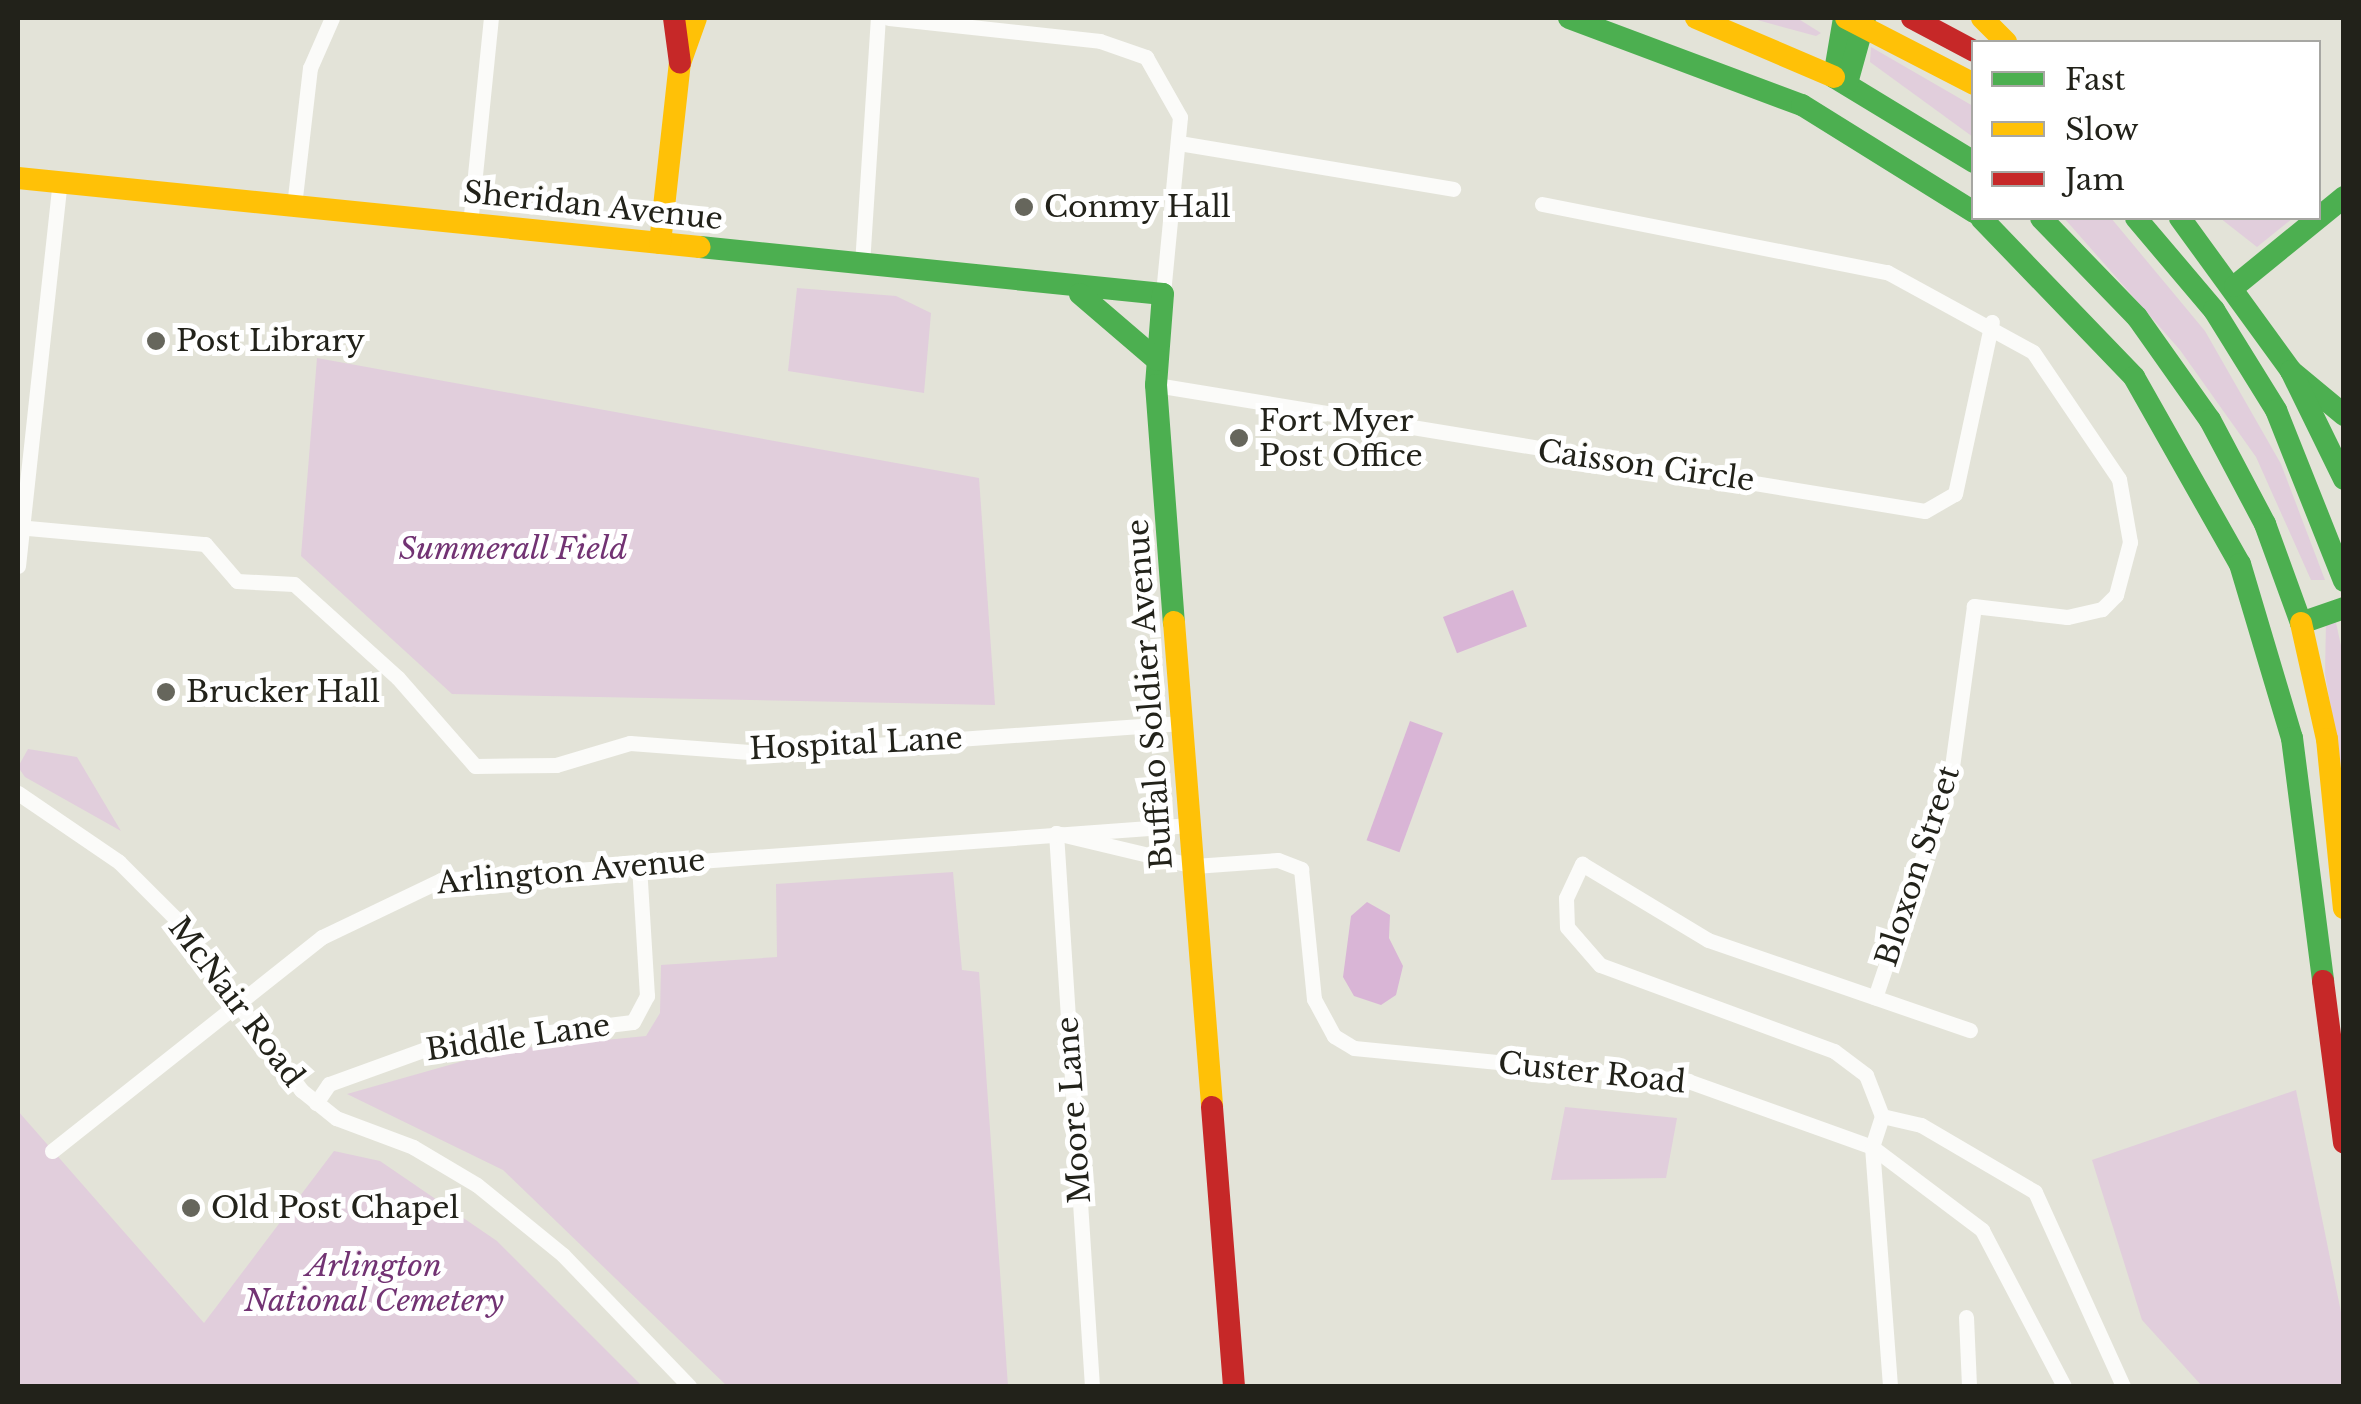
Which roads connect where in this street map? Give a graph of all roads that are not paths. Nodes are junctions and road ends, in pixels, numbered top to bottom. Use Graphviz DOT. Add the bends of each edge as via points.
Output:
graph roads {
  1 [pos="332,18"];
  2 [pos="491,18"];
  3 [pos="674,18"];
  4 [pos="696,18"];
  5 [pos="878,18"];
  6 [pos="889,18"];
  7 [pos="1570,18"];
  8 [pos="1696,18"];
  9 [pos="1845,18"];
  10 [pos="1864,18"];
  11 [pos="1912,18"];
  12 [pos="1982,18"];
  13 [pos="2004,40"];
  14 [pos="1971,49"];
  15 [pos="1849,56"];
  16 [pos="680,63"];
  17 [pos="1840,80"];
  18 [pos="1971,82"];
  19 [pos="1179,143"];
  20 [pos="1971,160"];
  21 [pos="18,178"];
  22 [pos="60,182"];
  23 [pos="1453,189"];
  24 [pos="2344,197"];
  25 [pos="1542,204"];
  26 [pos="294,206"];
  27 [pos="1971,210"];
  28 [pos="2321,216"];
  29 [pos="1983,220"];
  30 [pos="2044,220"];
  31 [pos="2138,220"];
  32 [pos="2182,220"];
  33 [pos="2316,220"];
  34 [pos="470,224"];
  35 [pos="660,243"];
  36 [pos="862,264"];
  37 [pos="2235,286"];
  38 [pos="1073,290"];
  39 [pos="1163,294"];
  40 [pos="1992,322"];
  41 [pos="1156,360"];
  42 [pos="2290,371"];
  43 [pos="1156,385"];
  44 [pos="2344,415"];
  45 [pos="2344,479"];
  46 [pos="28,528"];
  47 [pos="18,566"];
  48 [pos="2344,580"];
  49 [pos="2344,592"];
  50 [pos="2344,608"];
  51 [pos="2307,612"];
  52 [pos="1182,722"];
  53 [pos="18,793"];
  54 [pos="1190,825"];
  55 [pos="1056,833"];
  56 [pos="639,864"];
  57 [pos="1194,866"];
  58 [pos="2344,908"];
  59 [pos="1875,997"];
  60 [pos="238,1005"];
  61 [pos="1970,1030"];
  62 [pos="316,1102"];
  63 [pos="1882,1116"];
  64 [pos="2344,1142"];
  65 [pos="1872,1148"];
  66 [pos="52,1150"];
  67 [pos="1966,1317"];
  68 [pos="690,1386"];
  69 [pos="1092,1386"];
  70 [pos="1234,1386"];
  71 [pos="1890,1386"];
  72 [pos="1969,1386"];
  73 [pos="2064,1386"];
  74 [pos="2123,1386"];
  1 -- 26 [label="street" via="310,68"];
  2 -- 34 [label="street"];
  3 -- 16 [label="main road"];
  4 -- 16 [label="main road"];
  5 -- 36 [label="street"];
  6 -- 19 [label="street, Buffalo Soldier Avenue" via="1100,41 1135,52 1163,75 1180,117"];
  7 -- 27 [label="main road" via="1802,105"];
  8 -- 17 [label="main road"];
  9 -- 15 [label="main road"];
  9 -- 18 [label="main road"];
  10 -- 15 [label="main road"];
  11 -- 14 [label="main road"];
  12 -- 13 [label="main road"];
  15 -- 17 [label="main road"];
  16 -- 35 [label="main road"];
  17 -- 20 [label="main road"];
  19 -- 23 [label="street"];
  19 -- 39 [label="street, Buffalo Soldier Avenue"];
  21 -- 22 [label="main road, Sheridan Avenue"];
  22 -- 26 [label="main road, Sheridan Avenue"];
  22 -- 46 [label="street"];
  24 -- 28 [label="main road"];
  25 -- 40 [label="street, Bloxon Street" via="1888,272"];
  26 -- 34 [label="main road, Sheridan Avenue"];
  29 -- 64 [label="main road" via="2134,377 2240,564 2292,738"];
  30 -- 51 [label="main road" via="2112,288 2192,390"];
  31 -- 48 [label="main road" via="2214,310 2276,410"];
  32 -- 37 [label="main road"];
  33 -- 37 [label="main road"];
  34 -- 35 [label="main road, Sheridan Avenue"];
  35 -- 36 [label="main road, Sheridan Avenue"];
  36 -- 38 [label="main road, Sheridan Avenue"];
  37 -- 42 [label="main road"];
  38 -- 39 [label="main road, Sheridan Avenue"];
  38 -- 41 [label="main road" via="1110,310"];
  39 -- 41 [label="main road, Buffalo Soldier Avenue"];
  40 -- 43 [label="street, Caisson Circle" via="1955,494 1925,512"];
  40 -- 59 [label="street, Bloxon Street" via="2046,364 2119,479 2131,512 2126,572 2116,595 2087,614 1974,606 1951,773"];
  41 -- 43 [label="main road, Buffalo Soldier Avenue"];
  42 -- 44 [label="main road"];
  42 -- 45 [label="main road"];
  43 -- 52 [label="main road, Buffalo Soldier Avenue"];
  46 -- 47 [label="street"];
  46 -- 52 [label="street, Hospital Lane" via="205,544 237,581 294,584 398,678 475,766 556,766 630,742 763,753"];
  49 -- 51 [label="main road"];
  50 -- 51 [label="main road"];
  51 -- 58 [label="main road"];
  52 -- 54 [label="main road, Buffalo Soldier Avenue"];
  53 -- 60 [label="street, McNair Road" via="119,862 197,943"];
  54 -- 55 [label="street, Arlington Avenue"];
  54 -- 57 [label="main road, Buffalo Soldier Avenue"];
  55 -- 56 [label="street, Arlington Avenue"];
  55 -- 57 [label="street, Arlington Avenue"];
  55 -- 69 [label="street, Moore Lane"];
  56 -- 60 [label="street, Arlington Avenue" via="484,874 397,894 322,938"];
  56 -- 62 [label="street, Biddle Lane" via="647,996 632,1022 434,1046 329,1084"];
  57 -- 65 [label="street, Custer Road" via="1278,860 1300,868 1314,998 1334,1036 1354,1048 1688,1080"];
  57 -- 70 [label="main road, Buffalo Soldier Avenue"];
  59 -- 61 [label="street, Bloxon Street"];
  59 -- 63 [label="street, Bloxon Street" via="1708,940 1582,864 1566,898 1567,927 1600,965 1856,1062"];
  60 -- 62 [label="street, McNair Road"];
  60 -- 66 [label="street, Arlington Avenue"];
  62 -- 68 [label="street, McNair Road" via="478,1185 563,1255"];
  63 -- 65 [label="street"];
  63 -- 74 [label="street" via="1921,1125 2035,1192"];
  65 -- 71 [label="street"];
  65 -- 73 [label="street, Custer Road" via="1982,1230"];
  67 -- 72 [label="street"];
}
